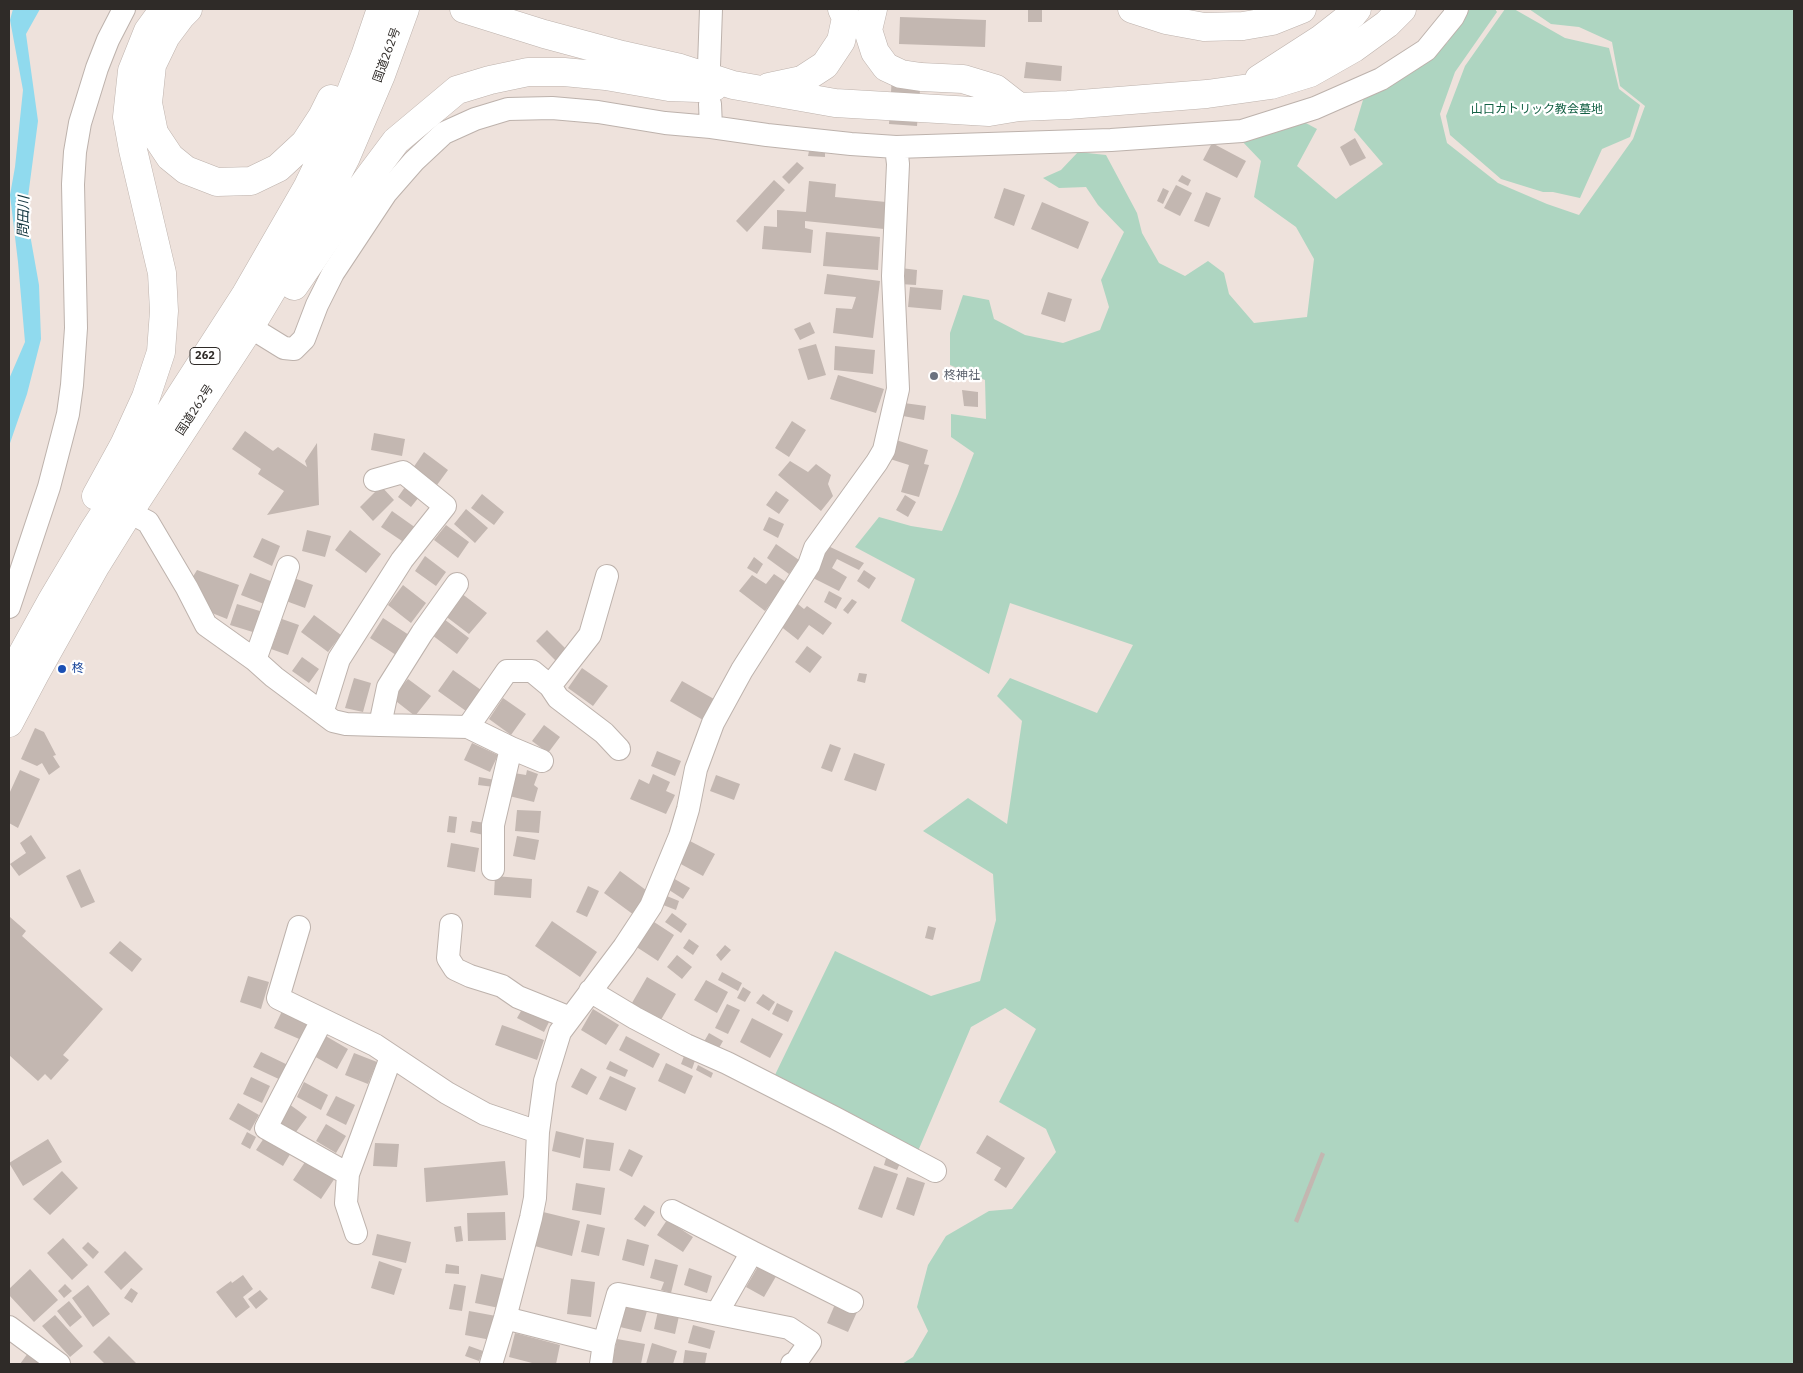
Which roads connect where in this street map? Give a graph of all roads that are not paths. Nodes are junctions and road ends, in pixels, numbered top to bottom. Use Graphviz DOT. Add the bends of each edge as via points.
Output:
graph roads {
  1 [pos="124,9"];
  2 [pos="164,9"];
  3 [pos="188,9"];
  4 [pos="404,9"];
  5 [pos="464,9"];
  6 [pos="711,9"];
  7 [pos="842,9"];
  8 [pos="873,9"];
  9 [pos="1132,9"];
  10 [pos="1302,9"];
  11 [pos="1357,9"];
  12 [pos="1402,9"];
  13 [pos="1457,9"];
  14 [pos="377,20"];
  15 [pos="709,66"];
  16 [pos="745,87"];
  17 [pos="1207,94"];
  18 [pos="710,104"];
  19 [pos="1020,107"];
  20 [pos="711,127"];
  21 [pos="896,147"];
  22 [pos="256,331"];
  23 [pos="375,480"];
  24 [pos="129,512"];
  25 [pos="288,567"];
  26 [pos="607,576"];
  27 [pos="457,584"];
  28 [pos="9,607"];
  29 [pos="255,660"];
  30 [pos="11,674"];
  31 [pos="550,686"];
  32 [pos="321,712"];
  33 [pos="9,723"];
  34 [pos="380,725"];
  35 [pos="468,727"];
  36 [pos="511,748"];
  37 [pos="619,749"];
  38 [pos="542,761"];
  39 [pos="493,869"];
  40 [pos="451,925"];
  41 [pos="299,927"];
  42 [pos="590,991"];
  43 [pos="570,1018"];
  44 [pos="322,1020"];
  45 [pos="391,1057"];
  46 [pos="538,1132"];
  47 [pos="935,1171"];
  48 [pos="348,1174"];
  49 [pos="672,1211"];
  50 [pos="356,1233"];
  51 [pos="752,1252"];
  52 [pos="852,1302"];
  53 [pos="717,1313"];
  54 [pos="506,1318"];
  55 [pos="9,1327"];
  56 [pos="603,1354"];
  57 [pos="59,1364"];
  58 [pos="492,1364"];
  59 [pos="792,1364"];
  1 -- 28 [label="street" via="97,68 80,122 73,184 76,328 68,414 49,487"];
  2 -- 30 [label="highway" via="148,31 132,71 127,117 162,273 161,352 146,397 124,445 49,583"];
  3 -- 14 [label="highway" via="166,36 152,65 148,102 154,133 170,157 186,170 217,182 251,181 278,168 305,143 322,117 341,75"];
  4 -- 22 [label="highway, 国道262号" via="381,75 346,157"];
  5 -- 16 [label="highway" via="544,34"];
  6 -- 15 [label="street"];
  7 -- 16 [label="highway" via="846,18 842,41 825,65 802,80 788,84"];
  8 -- 19 [label="highway" via="868,30 874,52 886,67 901,74 963,80 996,89"];
  9 -- 10 [label="highway" via="1204,27 1272,21"];
  11 -- 17 [label="highway" via="1321,39 1258,79"];
  12 -- 17 [label="highway" via="1354,48 1310,73 1272,85"];
  13 -- 21 [label="street" via="1426,50 1381,79 1315,108 1242,131 1111,140"];
  14 -- 30 [label="highway, 国道262号 / 262" via="339,122 285,228 95,528"];
  16 -- 19 [label="highway" via="835,103 989,112"];
  16 -- 22 [label="highway" via="669,87 606,76 555,72 518,74 456,90 396,141"];
  17 -- 19 [label="highway"];
  18 -- 20 [label="street"];
  20 -- 21 [label="street" via="823,142"];
  20 -- 22 [label="street" via="552,108 508,109 475,119 444,133 386,193 333,273 304,339 294,349 284,348"];
  21 -- 42 [label="street" via="893,276 898,389 884,450 815,548 809,565 742,670 713,723 696,769 680,836 651,906"];
  22 -- 24 [label="highway, 国道262号 / 262" via="223,367"];
  23 -- 32 [label="street" via="403,472 445,506 402,560 338,659"];
  24 -- 29 [label="street" via="148,522 206,625"];
  24 -- 33 [label="highway, 国道262号 / 262" via="73,605"];
  25 -- 29 [label="street"];
  26 -- 31 [label="street" via="590,635"];
  27 -- 34 [label="street" via="388,688"];
  29 -- 32 [label="street"];
  31 -- 35 [label="street" via="532,671 507,671"];
  31 -- 37 [label="street" via="558,698 604,733"];
  32 -- 34 [label="street" via="333,721 346,724"];
  34 -- 35 [label="street"];
  35 -- 36 [label="street"];
  36 -- 38 [label="street"];
  36 -- 39 [label="street" via="494,825"];
  40 -- 43 [label="street" via="448,958 456,969 502,986"];
  41 -- 44 [label="street" via="278,998"];
  42 -- 43 [label="street"];
  42 -- 47 [label="street" via="686,1045"];
  43 -- 46 [label="street" via="560,1032 545,1081"];
  44 -- 45 [label="street" via="374,1045"];
  44 -- 48 [label="street" via="266,1128"];
  45 -- 46 [label="street" via="485,1114"];
  45 -- 48 [label="street"];
  46 -- 54 [label="street" via="535,1198"];
  48 -- 50 [label="street" via="346,1203"];
  49 -- 51 [label="street"];
  51 -- 52 [label="street"];
  51 -- 53 [label="street"];
  53 -- 56 [label="street" via="618,1294"];
  53 -- 59 [label="street" via="789,1328 810,1342"];
  54 -- 56 [label="street"];
  54 -- 58 [label="street"];
  55 -- 57 [label="street"];
}
